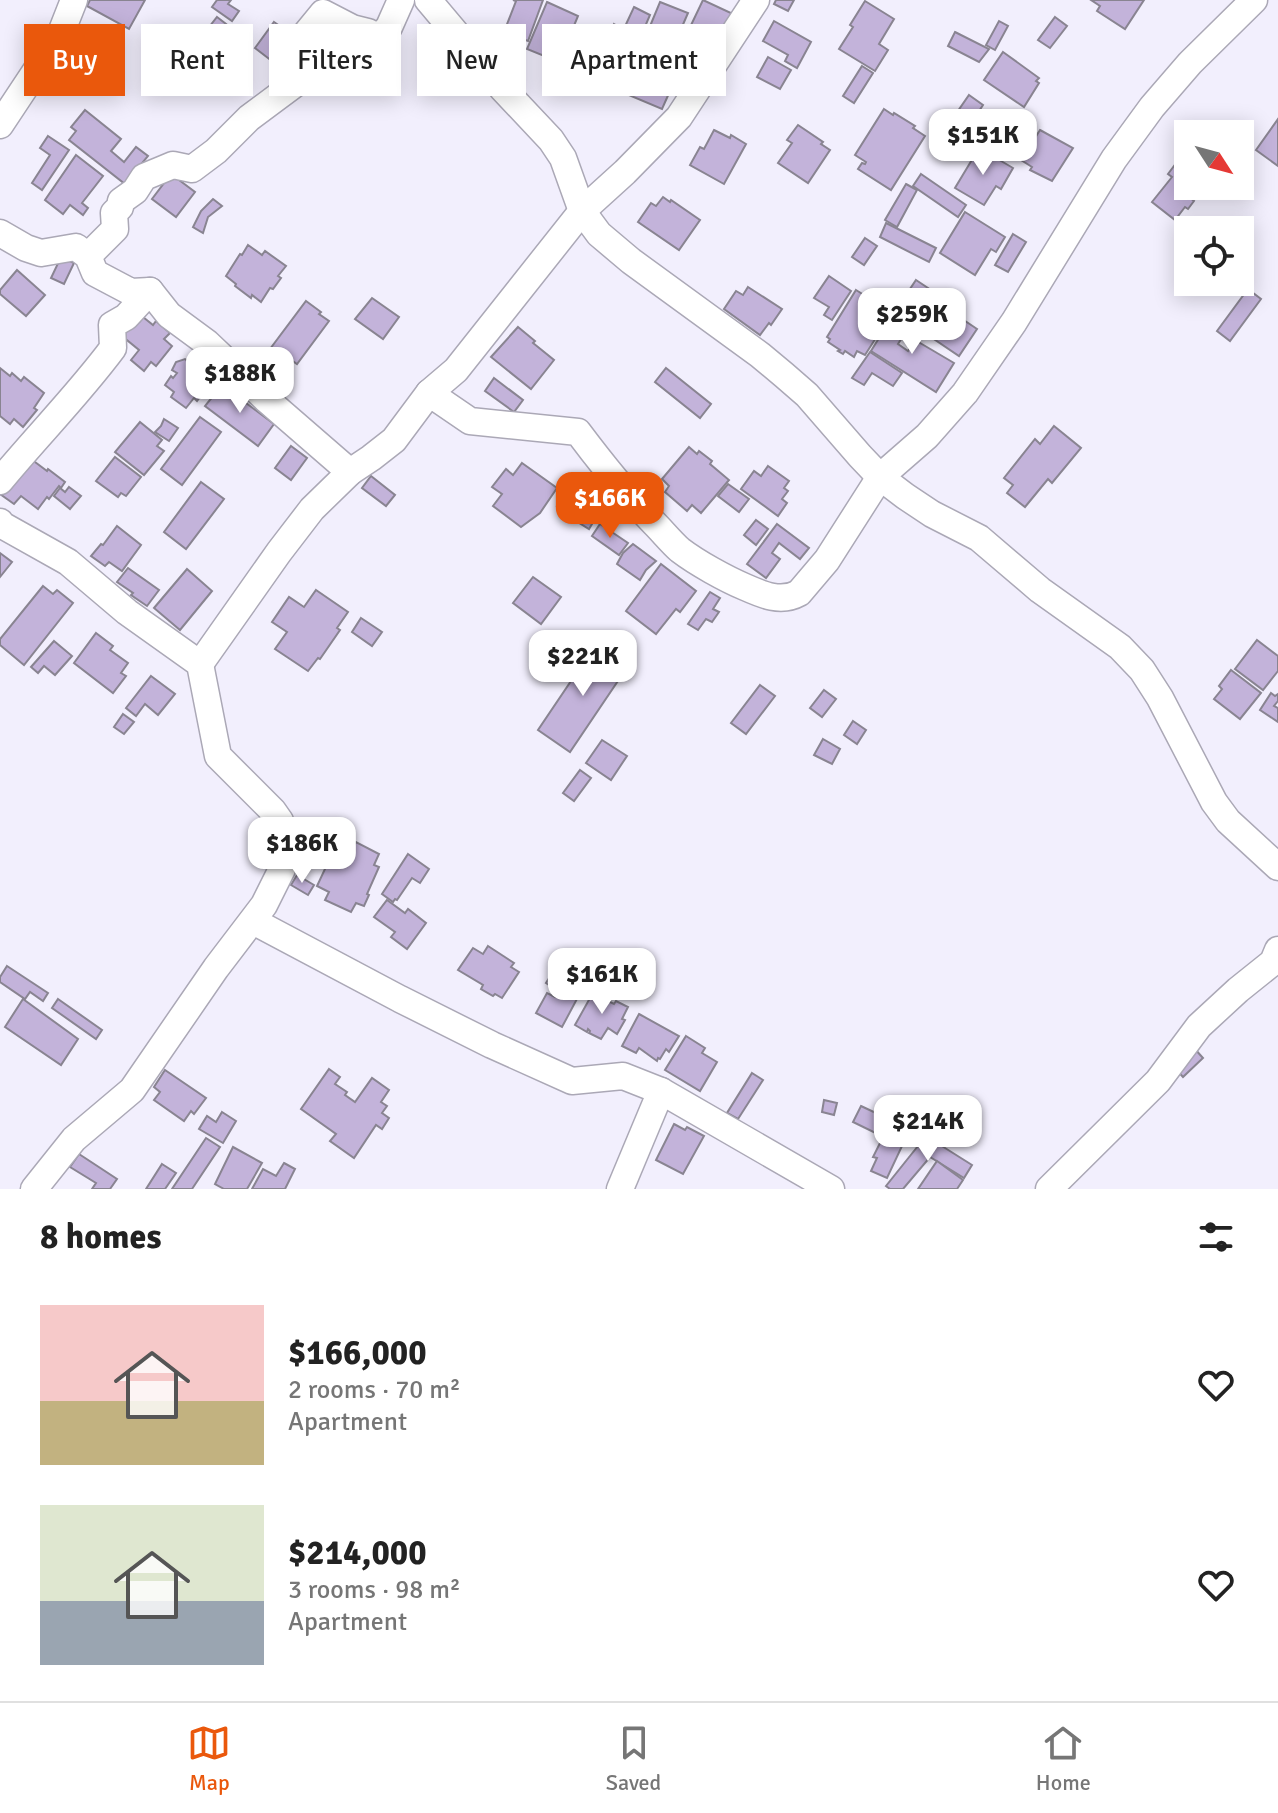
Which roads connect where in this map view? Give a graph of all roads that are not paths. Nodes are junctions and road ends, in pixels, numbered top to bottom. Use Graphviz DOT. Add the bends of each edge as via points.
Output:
graph roads {
  1 [pos="74,0"];
  2 [pos="401,0"];
  3 [pos="428,0"];
  4 [pos="756,0"];
  5 [pos="1254,0"];
  6 [pos="0,125"];
  7 [pos="582,211"];
  8 [pos="0,233"];
  9 [pos="88,256"];
  10 [pos="150,291"];
  11 [pos="429,393"];
  12 [pos="350,472"];
  13 [pos="880,477"];
  14 [pos="0,481"];
  15 [pos="0,522"];
  16 [pos="200,664"];
  17 [pos="1278,867"];
  18 [pos="253,921"];
  19 [pos="1278,950"];
  20 [pos="661,1091"];
  21 [pos="34,1189"];
  22 [pos="620,1189"];
  23 [pos="831,1189"];
  24 [pos="1049,1189"];
  1 -- 6 [label="street" via="61,33"];
  2 -- 9 [label="street" via="378,39 323,13 300,41 304,62 296,83 192,169 173,165 144,177 114,213 115,229"];
  3 -- 7 [label="street" via="551,140"];
  4 -- 7 [label="street" via="679,117"];
  5 -- 13 [label="street" via="1177,76 1138,125 965,393"];
  7 -- 11 [label="street" via="456,370"];
  7 -- 13 [label="street" via="611,245 807,395"];
  8 -- 9 [label="street" via="41,253 76,247"];
  9 -- 10 [label="street" via="95,273 131,292"];
  10 -- 12 [label="street" via="169,315"];
  10 -- 14 [label="street" via="112,325 113,348"];
  11 -- 12 [label="street" via="394,440"];
  11 -- 13 [label="street" via="470,421 578,432 680,550 731,581 776,598 799,593 841,540"];
  12 -- 16 [label="street" via="312,509"];
  13 -- 17 [label="street" via="919,506 979,538 1120,647 1160,698 1209,796"];
  15 -- 16 [label="street" via="68,562"];
  16 -- 18 [label="street" via="218,756 273,811 284,832 280,874"];
  18 -- 20 [label="street" via="572,1081 623,1076"];
  18 -- 21 [label="street" via="132,1090 74,1139"];
  19 -- 24 [label="street" via="1273,962 1199,1026 1158,1081"];
  20 -- 22 [label="street"];
  20 -- 23 [label="street"];
}
